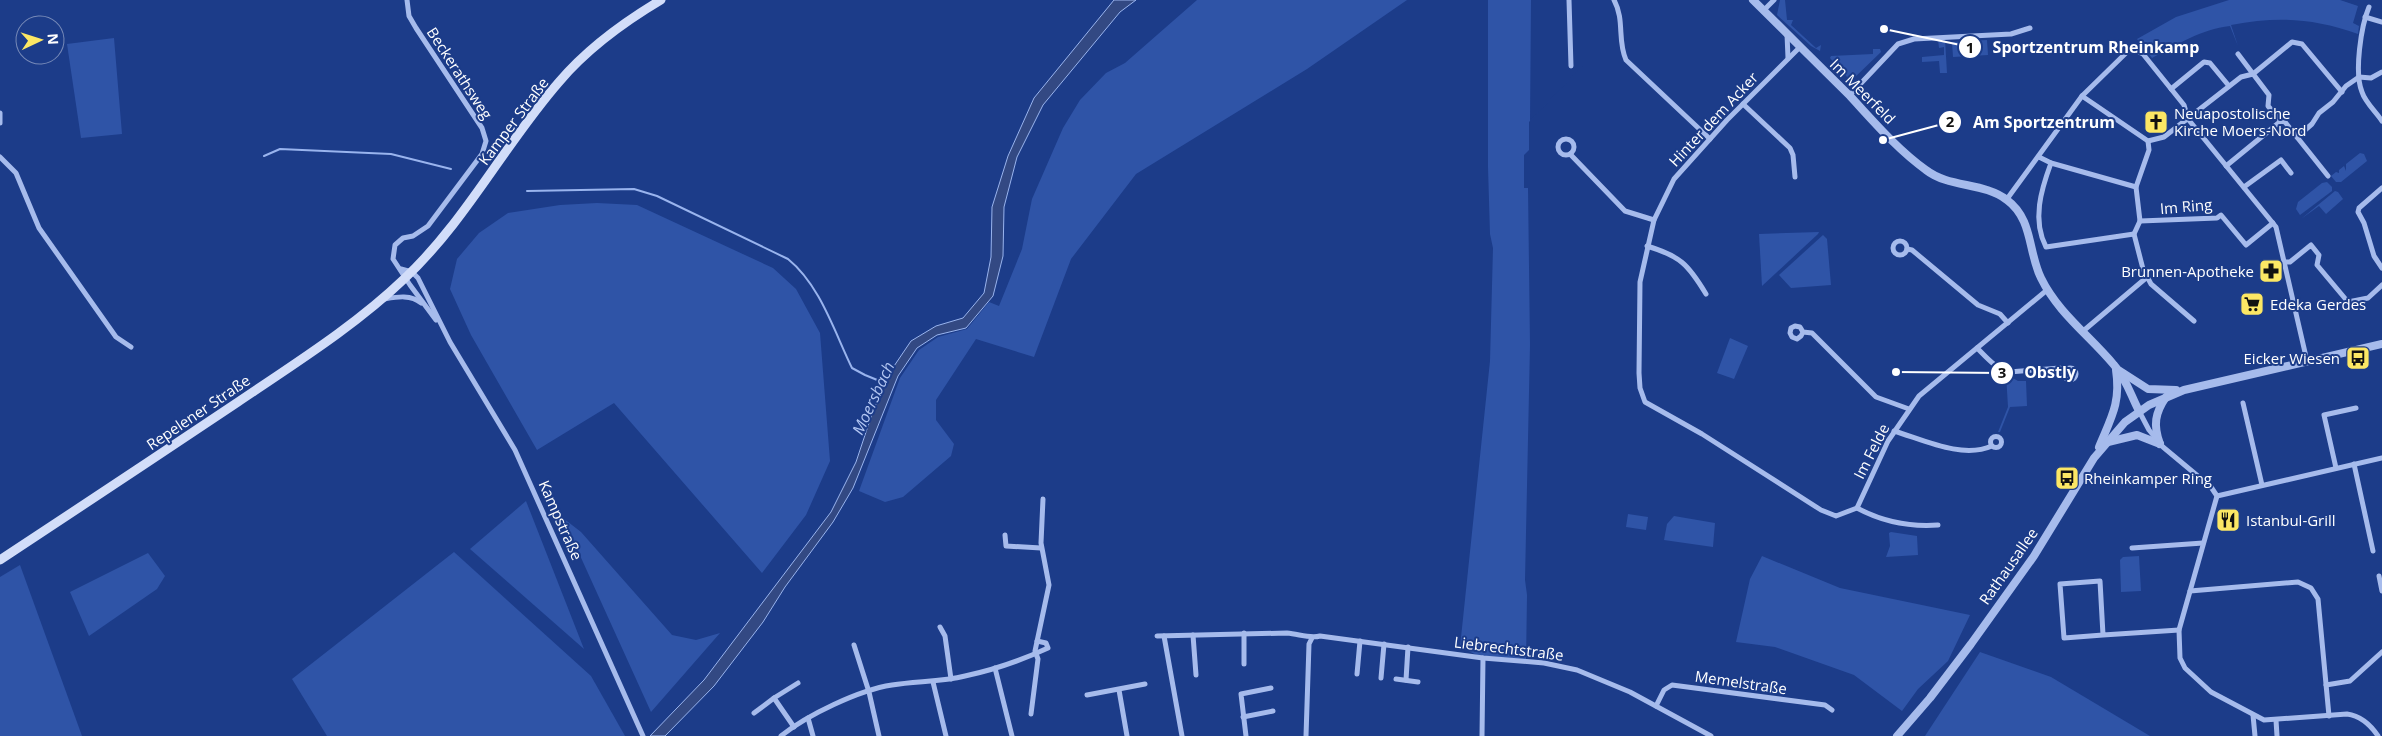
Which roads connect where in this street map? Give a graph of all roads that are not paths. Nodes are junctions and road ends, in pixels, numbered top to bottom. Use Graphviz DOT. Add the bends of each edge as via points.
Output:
graph roads {
  1 [pos="406,0"];
  2 [pos="661,0"];
  3 [pos="1569,0"];
  4 [pos="1614,0"];
  5 [pos="1753,0"];
  6 [pos="1774,0"];
  7 [pos="2369,8"];
  8 [pos="1763,10"];
  9 [pos="2365,17"];
  10 [pos="2382,22"];
  11 [pos="2030,28"];
  12 [pos="1787,34"];
  13 [pos="1800,47"];
  14 [pos="2238,54"];
  15 [pos="1788,58"];
  16 [pos="1571,66"];
  17 [pos="2382,72"];
  18 [pos="2253,74"];
  19 [pos="2359,77"];
  20 [pos="2229,86"];
  21 [pos="2171,88"];
  22 [pos="2342,92"];
  23 [pos="1849,96"];
  24 [pos="2082,96"];
  25 [pos="1743,104"];
  26 [pos="0,113"];
  27 [pos="2188,119"];
  28 [pos="2281,121"];
  29 [pos="2382,121"];
  30 [pos="0,123"];
  31 [pos="2297,137"];
  32 [pos="1710,139"];
  33 [pos="2148,141"];
  34 [pos="1570,154"];
  35 [pos="0,157"];
  36 [pos="2039,157"];
  37 [pos="2051,163"];
  38 [pos="2226,166"];
  39 [pos="2291,173"];
  40 [pos="2328,176"];
  41 [pos="1795,177"];
  42 [pos="2136,187"];
  43 [pos="2244,187"];
  44 [pos="2382,188"];
  45 [pos="2007,200"];
  46 [pos="1654,220"];
  47 [pos="2140,221"];
  48 [pos="2273,223"];
  49 [pos="2134,234"];
  50 [pos="1647,246"];
  51 [pos="1907,249"];
  52 [pos="2286,262"];
  53 [pos="2382,268"];
  54 [pos="409,275"];
  55 [pos="2146,278"];
  56 [pos="2382,285"];
  57 [pos="2047,290"];
  58 [pos="1706,294"];
  59 [pos="381,300"];
  60 [pos="428,310"];
  61 [pos="2194,321"];
  62 [pos="2008,322"];
  63 [pos="440,324"];
  64 [pos="1803,332"];
  65 [pos="2082,332"];
  66 [pos="2382,344"];
  67 [pos="130,346"];
  68 [pos="1977,348"];
  69 [pos="2307,361"];
  70 [pos="2116,367"];
  71 [pos="2066,370"];
  72 [pos="2184,390"];
  73 [pos="2167,396"];
  74 [pos="2243,403"];
  75 [pos="2356,408"];
  76 [pos="1909,409"];
  77 [pos="2139,411"];
  78 [pos="1894,431"];
  79 [pos="2106,442"];
  80 [pos="2160,444"];
  81 [pos="1992,446"];
  82 [pos="2094,458"];
  83 [pos="2382,458"];
  84 [pos="2354,464"];
  85 [pos="2336,468"];
  86 [pos="2262,485"];
  87 [pos="2216,496"];
  88 [pos="1043,499"];
  89 [pos="1857,508"];
  90 [pos="1938,525"];
  91 [pos="1006,535"];
  92 [pos="2203,543"];
  93 [pos="1041,548"];
  94 [pos="2132,548"];
  95 [pos="2373,551"];
  96 [pos="0,560"];
  97 [pos="2379,576"];
  98 [pos="2190,591"];
  99 [pos="2382,591"];
  100 [pos="940,627"];
  101 [pos="2179,630"];
  102 [pos="1244,633"];
  103 [pos="1193,635"];
  104 [pos="2104,635"];
  105 [pos="1157,636"];
  106 [pos="1164,636"];
  107 [pos="1312,638"];
  108 [pos="1037,640"];
  109 [pos="1360,641"];
  110 [pos="1384,644"];
  111 [pos="854,645"];
  112 [pos="1408,647"];
  113 [pos="2382,652"];
  114 [pos="1036,654"];
  115 [pos="1483,658"];
  116 [pos="1244,664"];
  117 [pos="995,668"];
  118 [pos="1357,674"];
  119 [pos="1196,675"];
  120 [pos="1381,678"];
  121 [pos="950,679"];
  122 [pos="1396,679"];
  123 [pos="1406,680"];
  124 [pos="933,682"];
  125 [pos="1418,682"];
  126 [pos="798,683"];
  127 [pos="1145,684"];
  128 [pos="2326,685"];
  129 [pos="1271,688"];
  130 [pos="1119,690"];
  131 [pos="869,692"];
  132 [pos="1087,695"];
  133 [pos="774,698"];
  134 [pos="1656,706"];
  135 [pos="1832,710"];
  136 [pos="1274,711"];
  137 [pos="754,713"];
  138 [pos="1031,714"];
  139 [pos="2253,715"];
  140 [pos="2329,716"];
  141 [pos="1242,717"];
  142 [pos="808,718"];
  143 [pos="2276,720"];
  144 [pos="794,727"];
  145 [pos="1700,730"];
  146 [pos="644,736"];
  147 [pos="781,736"];
  148 [pos="813,736"];
  149 [pos="879,736"];
  150 [pos="946,736"];
  151 [pos="1012,736"];
  152 [pos="1127,736"];
  153 [pos="1182,736"];
  154 [pos="1246,736"];
  155 [pos="1304,736"];
  156 [pos="1482,736"];
  157 [pos="1698,736"];
  158 [pos="1711,736"];
  159 [pos="1897,736"];
  160 [pos="2255,736"];
  161 [pos="2277,736"];
  162 [pos="2378,736"];
  1 -- 54 [label="street, Beckerathsweg" via="409,16 482,128 486,142 482,154 428,226 395,245 394,259"];
  2 -- 54 [label="main road, Kamper Straße" via="584,55 559,82 463,213"];
  3 -- 16 [label="street"];
  4 -- 32 [label="street" via="1620,10 1626,60"];
  5 -- 8 [label="street, Im Meerfeld"];
  6 -- 8 [label="street"];
  7 -- 9 [label="street"];
  8 -- 12 [label="street, Im Meerfeld"];
  9 -- 10 [label="street"];
  9 -- 19 [label="street"];
  11 -- 23 [label="street" via="2011,34 1901,43"];
  12 -- 13 [label="street, Im Meerfeld"];
  12 -- 15 [label="street"];
  13 -- 15 [label="street, Hinter dem Acker"];
  13 -- 23 [label="street, Im Meerfeld"];
  14 -- 18 [label="street"];
  15 -- 25 [label="street, Hinter dem Acker"];
  17 -- 19 [label="street" via="2371,78"];
  18 -- 20 [label="street" via="2241,77"];
  18 -- 22 [label="street" via="2292,42 2302,44"];
  18 -- 28 [label="street" via="2269,95 2268,106"];
  19 -- 22 [label="street"];
  19 -- 29 [label="street" via="2362,94"];
  20 -- 21 [label="street" via="2210,63 2204,62"];
  20 -- 27 [label="street"];
  21 -- 24 [label="street" via="2143,54 2128,50"];
  21 -- 27 [label="street" via="2184,105"];
  22 -- 31 [label="street"];
  23 -- 45 [label="street, Im Meerfeld" via="1926,170 1937,177 1983,189"];
  24 -- 33 [label="street"];
  24 -- 36 [label="street"];
  25 -- 32 [label="street, Hinter dem Acker"];
  25 -- 41 [label="street" via="1790,148"];
  26 -- 30 [label="street"];
  27 -- 33 [label="street" via="2164,137"];
  27 -- 38 [label="street"];
  28 -- 31 [label="street"];
  28 -- 38 [label="street"];
  31 -- 40 [label="street"];
  32 -- 46 [label="street, Hinter dem Acker" via="1674,178"];
  33 -- 42 [label="street" via="2149,150"];
  34 -- 46 [label="street" via="1625,211"];
  35 -- 67 [label="street" via="16,174 39,228 116,337"];
  36 -- 37 [label="street"];
  36 -- 45 [label="street"];
  37 -- 42 [label="street"];
  37 -- 49 [label="street" via="2041,191 2039,215 2040,233 2046,247"];
  38 -- 43 [label="street"];
  39 -- 43 [label="street" via="2281,160"];
  42 -- 47 [label="street"];
  43 -- 48 [label="street"];
  44 -- 53 [label="street" via="2358,212 2374,256"];
  45 -- 57 [label="street, Im Meerfeld" via="2026,224 2039,274"];
  46 -- 50 [label="street, Hinter dem Acker"];
  47 -- 48 [label="street, Im Ring" via="2217,218 2221,215 2246,245"];
  47 -- 49 [label="street"];
  48 -- 52 [label="street"];
  49 -- 55 [label="street"];
  50 -- 58 [label="street" via="1671,253 1684,263"];
  50 -- 89 [label="street, Hinter dem Acker" via="1640,282 1639,373 1645,402 1702,434 1821,510 1836,516"];
  51 -- 62 [label="street" via="1978,305 2000,314"];
  52 -- 56 [label="street" via="2311,246 2319,255 2317,265 2348,302 2368,298"];
  52 -- 69 [label="street"];
  54 -- 59 [label="main road, Repelener Straße"];
  54 -- 60 [label="street, Kampstraße"];
  54 -- 63 [label="street, Kampstraße" via="418,278"];
  55 -- 61 [label="street"];
  55 -- 65 [label="street"];
  57 -- 62 [label="street, Im Felde"];
  57 -- 65 [label="street, Im Meerfeld"];
  59 -- 60 [label="street, Kampstraße" via="417,299"];
  59 -- 96 [label="main road, Repelener Straße" via="298,361"];
  60 -- 63 [label="street, Kampstraße"];
  62 -- 68 [label="street, Im Felde"];
  63 -- 146 [label="street, Kampstraße" via="515,450"];
  64 -- 76 [label="street" via="1812,333 1819,339 1876,397"];
  65 -- 70 [label="street, Im Meerfeld"];
  66 -- 69 [label="street"];
  68 -- 71 [label="street" via="1989,361 2009,372"];
  68 -- 76 [label="street, Im Felde" via="1919,396"];
  69 -- 72 [label="street"];
  70 -- 72 [label="street" via="2148,389"];
  70 -- 77 [label="street, Im Meerfeld"];
  70 -- 82 [label="street" via="2117,404"];
  72 -- 73 [label="street, Rathausallee"];
  73 -- 77 [label="street, Rathausallee"];
  73 -- 80 [label="street" via="2155,418"];
  74 -- 86 [label="street"];
  75 -- 85 [label="street" via="2324,415"];
  76 -- 78 [label="street, Im Felde"];
  77 -- 79 [label="street, Rathausallee"];
  77 -- 80 [label="street"];
  78 -- 81 [label="street" via="1954,450 1981,450"];
  78 -- 89 [label="street, Im Felde"];
  79 -- 80 [label="street" via="2134,435"];
  79 -- 82 [label="street, Rathausallee"];
  80 -- 87 [label="street" via="2211,487"];
  82 -- 159 [label="street, Rathausallee" via="2020,576 1930,698"];
  83 -- 84 [label="street"];
  84 -- 85 [label="street"];
  84 -- 95 [label="street"];
  85 -- 86 [label="street"];
  86 -- 87 [label="street"];
  87 -- 92 [label="street"];
  88 -- 93 [label="street"];
  89 -- 90 [label="street" via="1877,519 1920,526"];
  91 -- 93 [label="street" via="1006,546"];
  92 -- 94 [label="street"];
  92 -- 98 [label="street"];
  93 -- 108 [label="street" via="1049,585"];
  97 -- 99 [label="street"];
  98 -- 101 [label="street"];
  98 -- 128 [label="street" via="2298,582 2311,588 2318,599"];
  100 -- 121 [label="street" via="946,636"];
  101 -- 104 [label="street"];
  101 -- 139 [label="street" via="2180,658 2185,668 2211,692"];
  102 -- 103 [label="street, Liebrechtstraße"];
  102 -- 107 [label="street, Liebrechtstraße" via="1287,633"];
  102 -- 116 [label="street"];
  103 -- 106 [label="street, Liebrechtstraße"];
  103 -- 119 [label="street"];
  104 -- 104 [label="street" via="2100,581 2060,584 2064,638"];
  105 -- 106 [label="street, Liebrechtstraße"];
  106 -- 153 [label="street"];
  107 -- 109 [label="street, Liebrechtstraße"];
  107 -- 155 [label="street" via="1309,644"];
  108 -- 114 [label="street"];
  108 -- 114 [label="street" via="1046,643 1048,648"];
  109 -- 110 [label="street, Liebrechtstraße"];
  109 -- 118 [label="street"];
  110 -- 112 [label="street, Liebrechtstraße"];
  110 -- 120 [label="street"];
  111 -- 131 [label="street"];
  112 -- 115 [label="street, Liebrechtstraße"];
  112 -- 123 [label="street"];
  113 -- 128 [label="street" via="2350,681"];
  114 -- 117 [label="street"];
  114 -- 138 [label="street"];
  115 -- 134 [label="street, Liebrechtstraße" via="1544,663 1577,670"];
  115 -- 156 [label="street"];
  117 -- 121 [label="street"];
  117 -- 151 [label="street"];
  121 -- 124 [label="street"];
  122 -- 123 [label="street"];
  123 -- 125 [label="street"];
  124 -- 131 [label="street" via="890,685"];
  124 -- 150 [label="street"];
  126 -- 133 [label="street"];
  127 -- 130 [label="street"];
  128 -- 140 [label="street"];
  129 -- 141 [label="street" via="1241,694"];
  130 -- 132 [label="street"];
  130 -- 152 [label="street"];
  131 -- 142 [label="street"];
  131 -- 149 [label="street"];
  133 -- 137 [label="street"];
  133 -- 144 [label="street"];
  134 -- 135 [label="street, Memelstraße" via="1664,690 1672,685 1825,705"];
  134 -- 145 [label="street, Liebrechtstraße"];
  136 -- 141 [label="street"];
  139 -- 143 [label="street" via="2264,720"];
  139 -- 160 [label="street"];
  140 -- 143 [label="street"];
  140 -- 162 [label="street" via="2357,716 2368,723"];
  141 -- 154 [label="street"];
  142 -- 144 [label="street"];
  142 -- 148 [label="street"];
  143 -- 161 [label="street"];
  144 -- 147 [label="street"];
  145 -- 157 [label="street"];
  145 -- 158 [label="street, Liebrechtstraße"];
}
